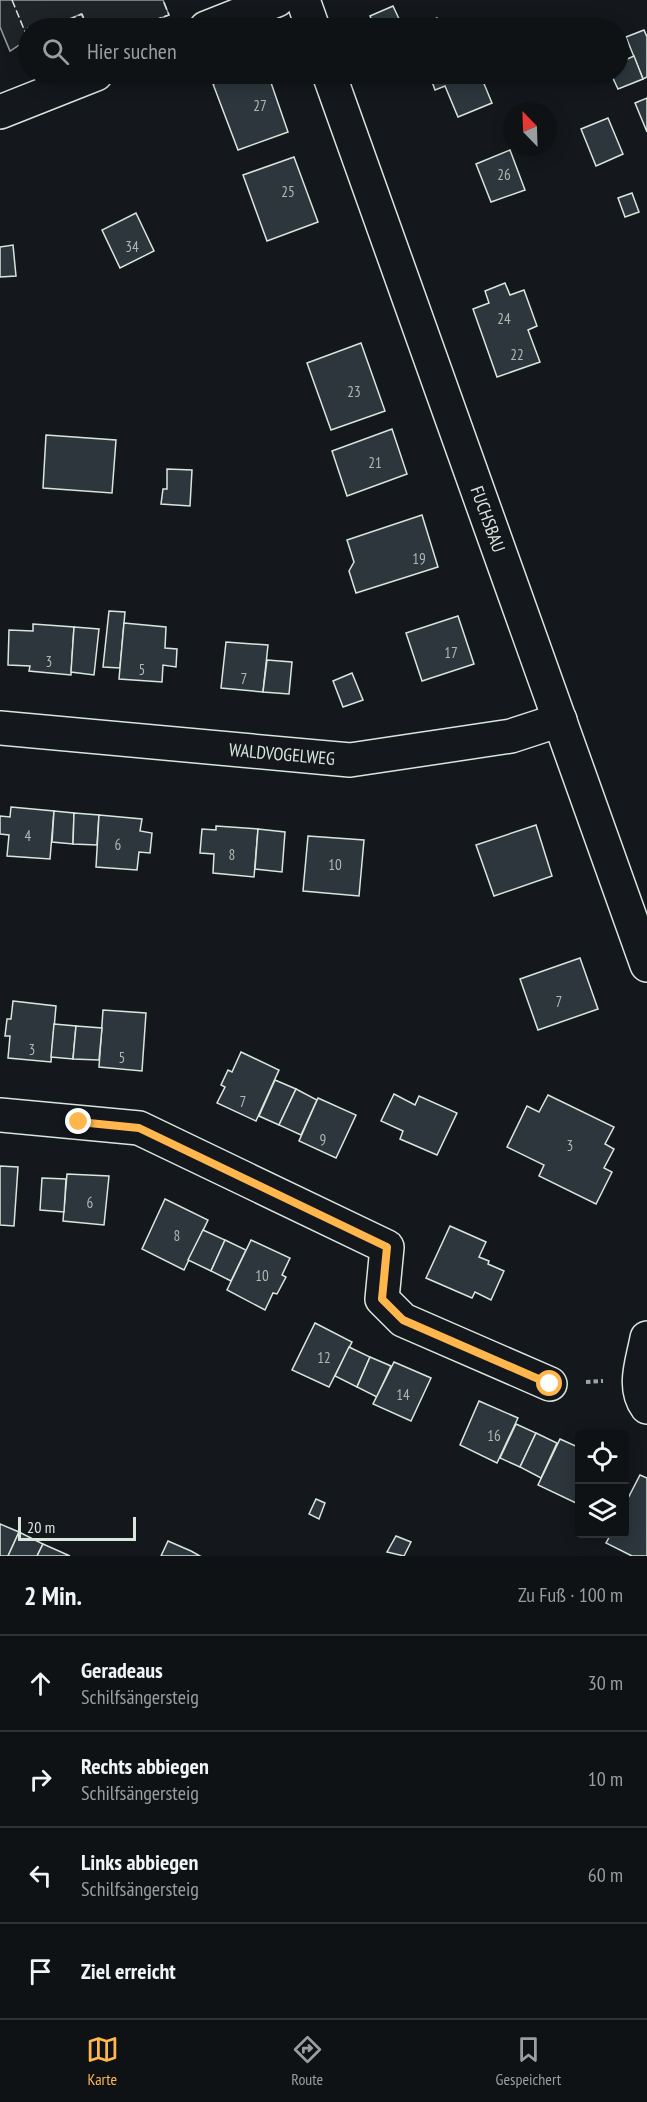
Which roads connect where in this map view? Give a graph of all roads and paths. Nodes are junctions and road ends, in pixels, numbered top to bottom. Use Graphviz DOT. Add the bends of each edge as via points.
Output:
graph roads {
  1 [pos="277,0"];
  2 [pos="303,0"];
  3 [pos="231,18"];
  4 [pos="309,18"];
  5 [pos="71,84"];
  6 [pos="333,84"];
  7 [pos="0,112"];
  8 [pos="560,720"];
  9 [pos="0,728"];
  10 [pos="647,966"];
  11 [pos="0,1115"];
  12 [pos="647,1338"];
  13 [pos="550,1384"];
  14 [pos="643,1394"];
  1 -- 3 [label="street"];
  2 -- 4 [label="street"];
  5 -- 7 [label="street"];
  6 -- 8 [label="street, FUCHSBAU"];
  8 -- 9 [label="street, WALDVOGELWEG" via="511,736 350,760"];
  8 -- 10 [label="street, FUCHSBAU"];
  11 -- 13 [label="street" via="139,1128 387,1247 382,1299 403,1320"];
  12 -- 14 [label="street"];
  13 -- 14 [label="path"];
}
